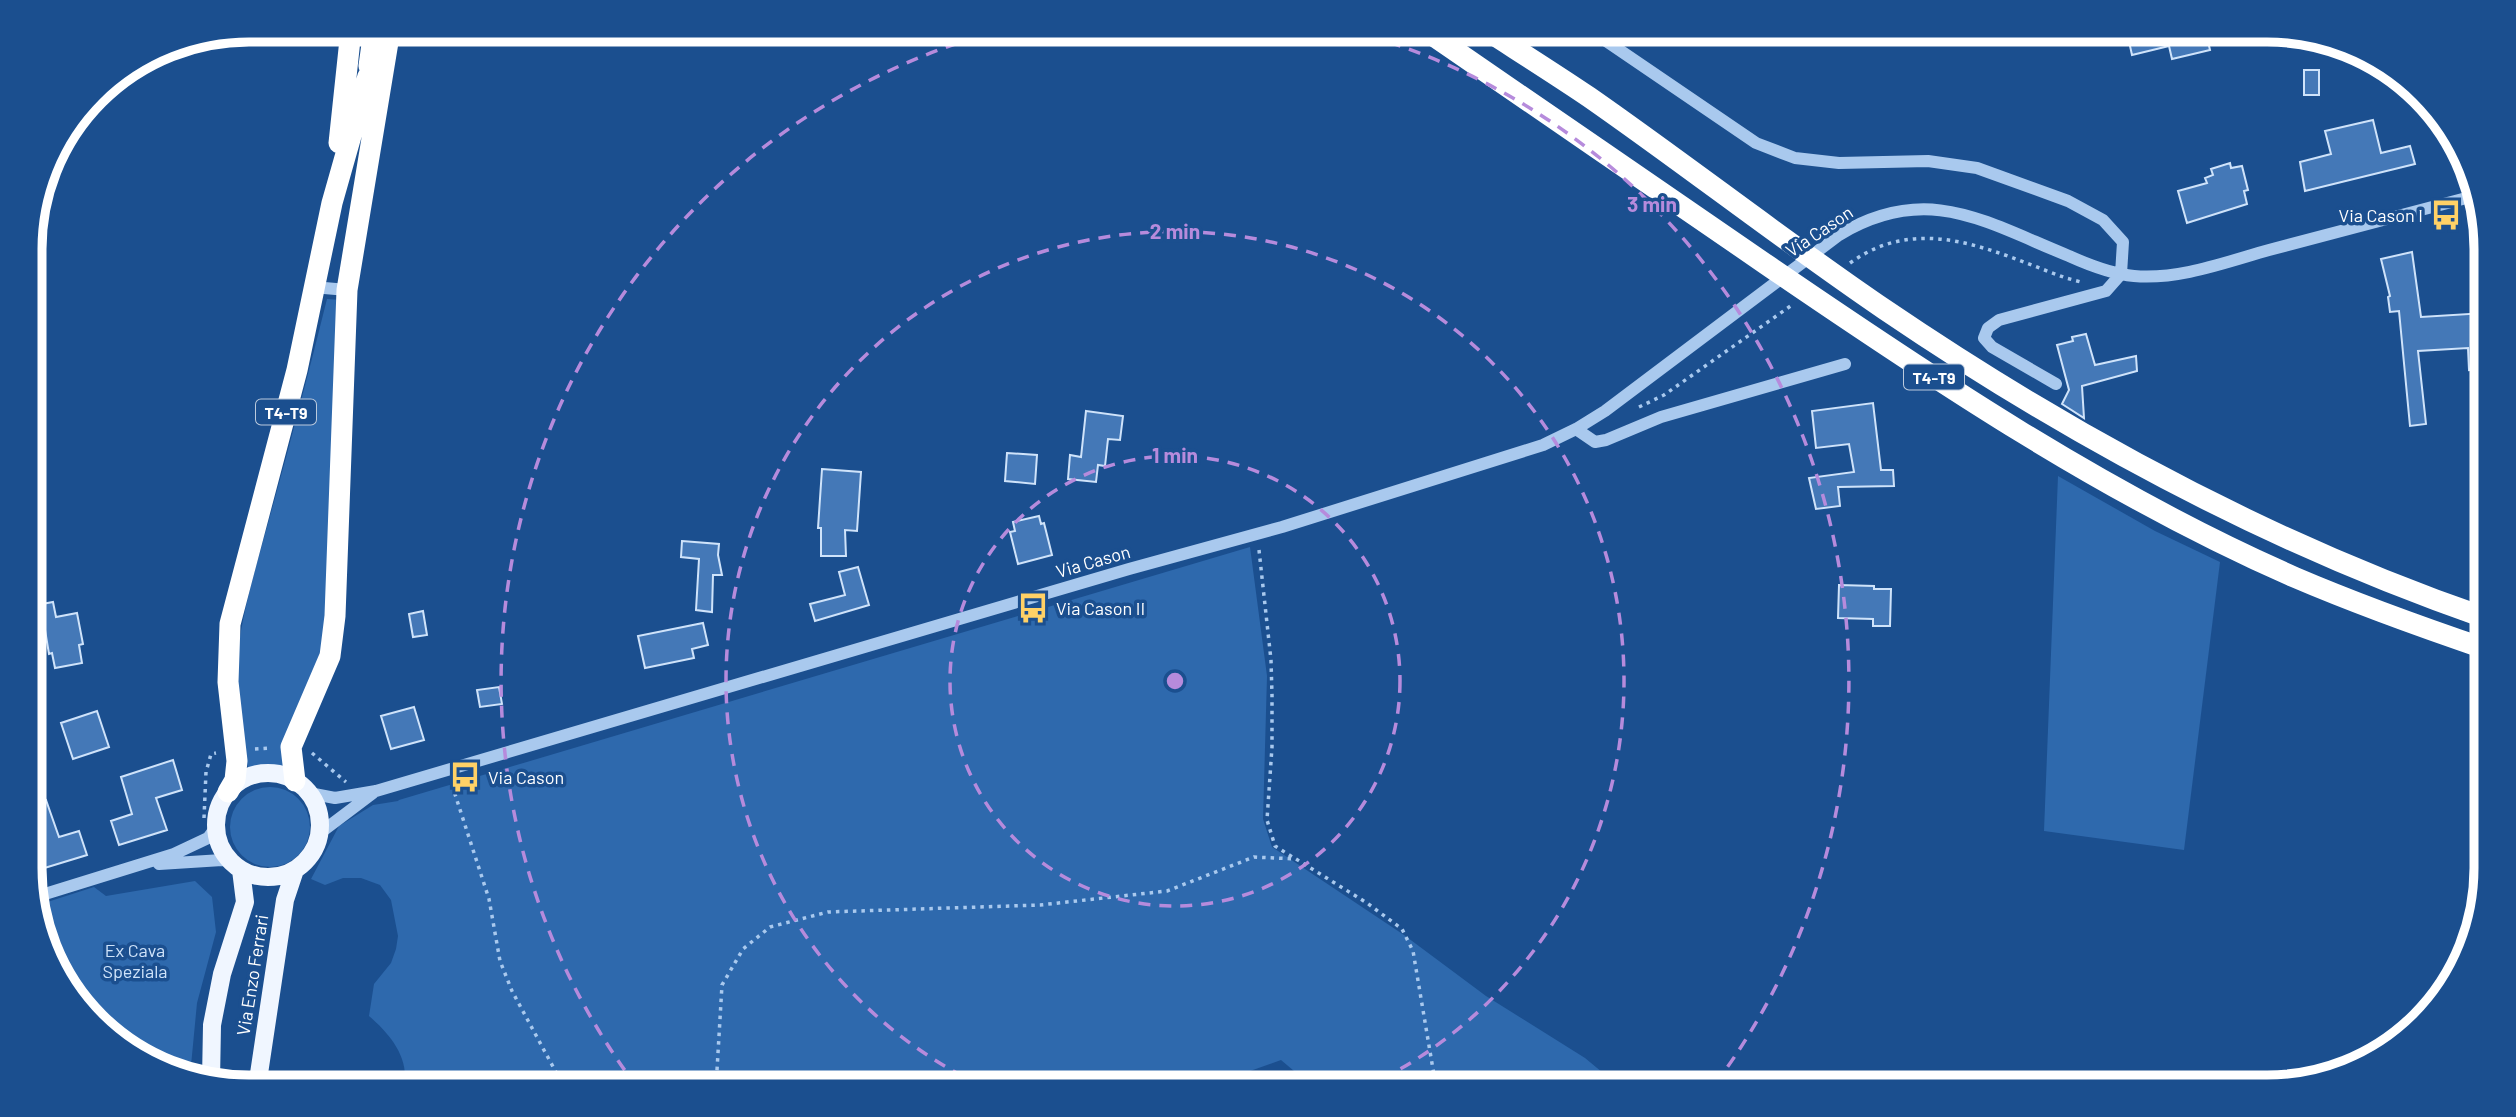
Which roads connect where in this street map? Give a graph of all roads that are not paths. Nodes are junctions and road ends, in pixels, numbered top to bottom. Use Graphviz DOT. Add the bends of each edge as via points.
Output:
graph roads {
  1 [pos="350,42"];
  2 [pos="372,42"];
  3 [pos="388,42"];
  4 [pos="1441,42"];
  5 [pos="1504,42"];
  6 [pos="1608,42"];
  7 [pos="368,76"];
  8 [pos="365,182"];
  9 [pos="2467,197"];
  10 [pos="332,203"];
  11 [pos="2121,274"];
  12 [pos="313,287"];
  13 [pos="347,290"];
  14 [pos="1845,364"];
  15 [pos="2056,384"];
  16 [pos="1576,429"];
  17 [pos="2474,614"];
  18 [pos="2474,645"];
  19 [pos="302,787"];
  20 [pos="376,791"];
  21 [pos="228,792"];
  22 [pos="209,825"];
  23 [pos="320,833"];
  24 [pos="144,865"];
  25 [pos="236,866"];
  26 [pos="296,870"];
  27 [pos="44,894"];
  28 [pos="211,1071"];
  29 [pos="259,1075"];
  1 -- 10 [label="highway, T4-T9"];
  2 -- 7 [label="highway, T4-T9"];
  3 -- 8 [label="highway, T4-T9"];
  4 -- 18 [label="highway, T4-T9" via="1864,332 2100,479 2292,576"];
  5 -- 17 [label="highway, T4-T9" via="1883,308 2033,405 2218,507"];
  6 -- 11 [label="street" via="1756,143 1795,158 1839,163 1928,161 1977,168 2068,201 2103,220 2123,242"];
  7 -- 8 [label="highway, T4-T9"];
  7 -- 10 [label="highway, T4-T9"];
  8 -- 13 [label="highway, T4-T9"];
  9 -- 11 [label="street, Via Cason" via="2170,275"];
  10 -- 12 [label="highway, T4-T9"];
  11 -- 15 [label="street" via="2106,291 1999,320 1988,328 1984,338 1992,347"];
  11 -- 16 [label="street, Via Cason" via="1958,212 1927,208 1861,221"];
  12 -- 13 [label="street"];
  12 -- 21 [label="highway, T4-T9" via="297,370 230,624 228,682 237,761"];
  13 -- 19 [label="highway, T4-T9" via="335,616 330,656 291,747"];
  14 -- 16 [label="street" via="1661,417 1606,440 1595,442"];
  16 -- 20 [label="street, Via Cason" via="1495,462 1259,534"];
  19 -- 20 [label="street, Via Cason" via="335,797"];
  19 -- 21 [label="main road" via="278,774 259,774"];
  19 -- 23 [label="main road" via="318,812"];
  20 -- 23 [label="street, Via Cason"];
  21 -- 22 [label="main road"];
  22 -- 24 [label="street" via="208,838"];
  22 -- 25 [label="main road"];
  23 -- 26 [label="main road" via="307,860"];
  24 -- 25 [label="street" via="222,860"];
  24 -- 27 [label="street"];
  25 -- 26 [label="main road" via="254,876 268,877"];
  25 -- 28 [label="main road, Via Enzo Ferrari" via="245,902 222,974 212,1025"];
  26 -- 29 [label="main road, Via Enzo Ferrari" via="285,900"];
}
